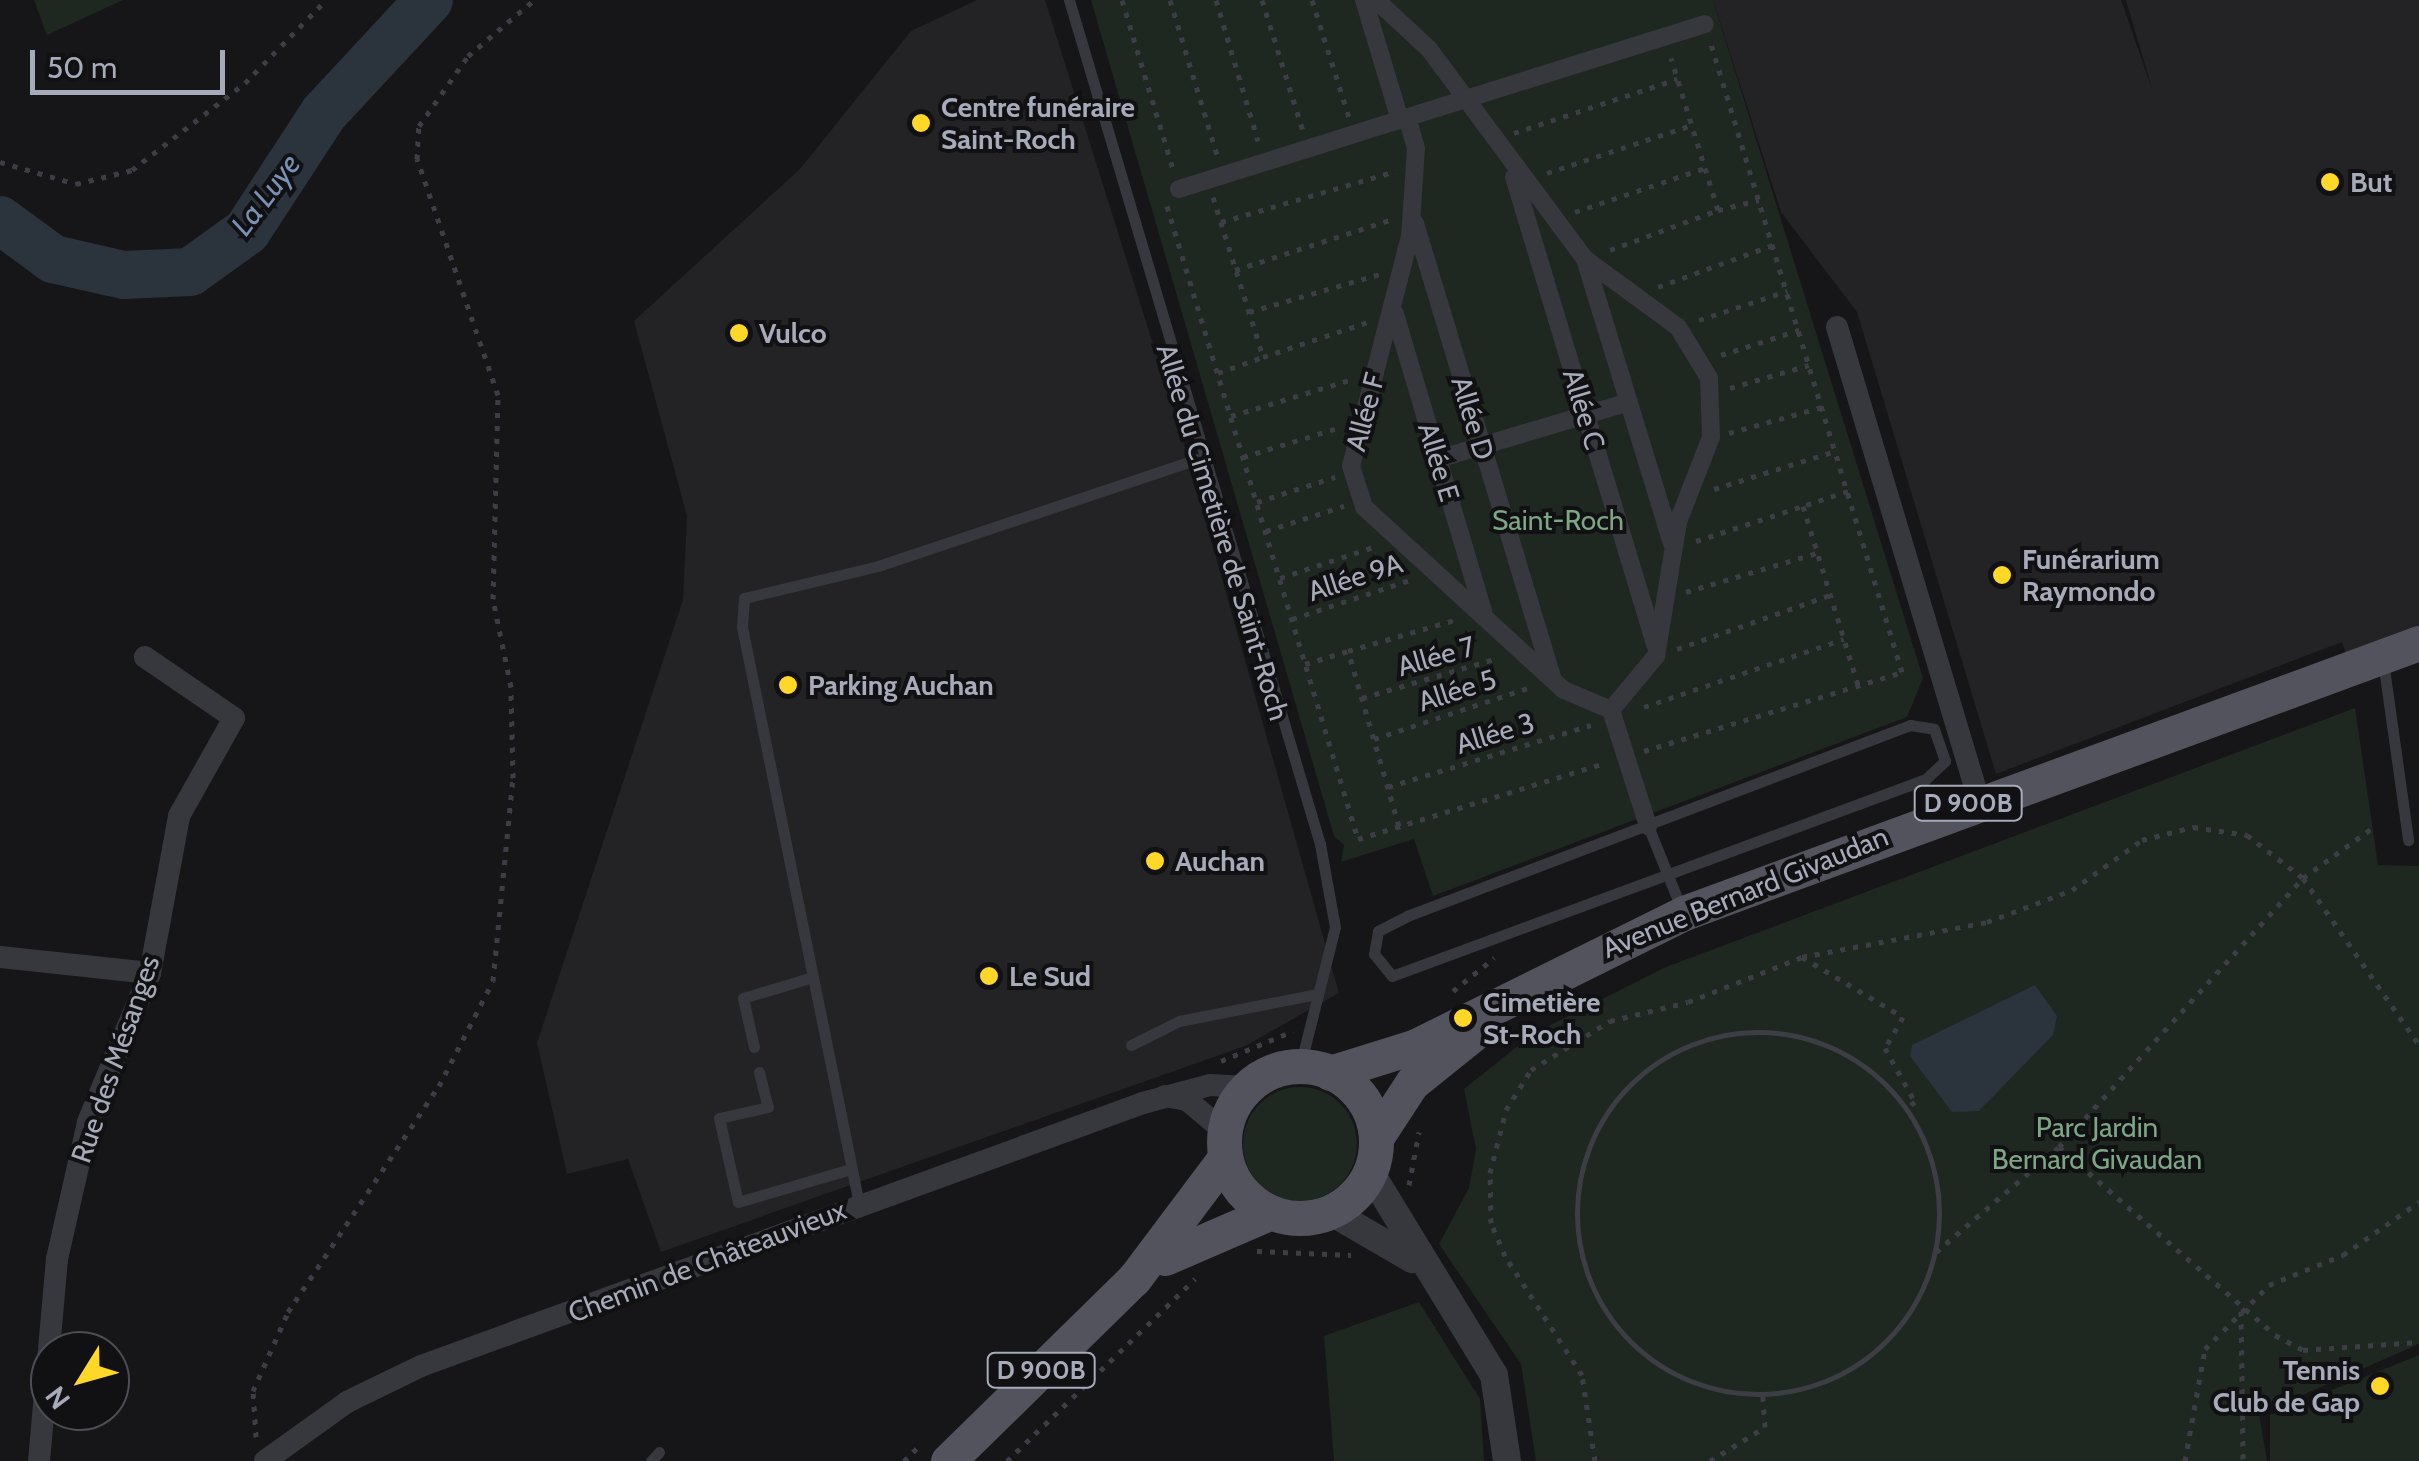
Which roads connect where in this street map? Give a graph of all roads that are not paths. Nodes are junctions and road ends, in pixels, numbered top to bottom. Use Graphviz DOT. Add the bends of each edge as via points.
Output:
graph roads {
  1 [pos="1069,0"];
  2 [pos="1364,0"];
  3 [pos="1376,0"];
  4 [pos="1705,24"];
  5 [pos="1461,95"];
  6 [pos="1404,119"];
  7 [pos="1517,174"];
  8 [pos="1179,189"];
  9 [pos="1412,213"];
  10 [pos="1585,259"];
  11 [pos="1395,313"];
  12 [pos="1836,326"];
  13 [pos="1629,402"];
  14 [pos="1586,415"];
  15 [pos="1482,446"];
  16 [pos="1198,459"];
  17 [pos="1438,459"];
  18 [pos="1674,548"];
  19 [pos="1483,611"];
  20 [pos="2419,643"];
  21 [pos="1656,653"];
  22 [pos="2381,656"];
  23 [pos="145,657"];
  24 [pos="1553,680"];
  25 [pos="1612,714"];
  26 [pos="1950,739"];
  27 [pos="1979,799"];
  28 [pos="1648,826"];
  29 [pos="2408,840"];
  30 [pos="1668,878"];
  31 [pos="1684,912"];
  32 [pos="0,956"];
  33 [pos="150,973"];
  34 [pos="812,977"];
  35 [pos="1528,988"];
  36 [pos="1316,994"];
  37 [pos="1131,1046"];
  38 [pos="754,1048"];
  39 [pos="1315,1069"];
  40 [pos="759,1072"];
  41 [pos="1246,1088"];
  42 [pos="1165,1096"];
  43 [pos="1224,1144"];
  44 [pos="1373,1155"];
  45 [pos="851,1169"];
  46 [pos="859,1204"];
  47 [pos="1332,1212"];
  48 [pos="1269,1213"];
  49 [pos="1389,1231"];
  50 [pos="1134,1279"];
  51 [pos="261,1453"];
  52 [pos="39,1461"];
  53 [pos="948,1461"];
  54 [pos="1507,1461"];
  1 -- 16 [label="lane, Allée du Cimetière de Saint-Roch"];
  2 -- 6 [label="street, Allée F"];
  3 -- 5 [label="street" via="1429,48"];
  4 -- 5 [label="street"];
  5 -- 6 [label="street"];
  5 -- 7 [label="street"];
  6 -- 8 [label="street"];
  6 -- 9 [label="street, Allée F" via="1415,166"];
  7 -- 10 [label="street"];
  7 -- 14 [label="street, Allée C"];
  9 -- 11 [label="street, Allée F"];
  9 -- 15 [label="street, Allée D"];
  10 -- 13 [label="street"];
  10 -- 18 [label="street" via="1678,327 1701,361 1712,394 1712,437"];
  11 -- 17 [label="street, Allée E"];
  11 -- 19 [label="street, Allée F" via="1359,422 1353,471 1362,500 1392,540"];
  12 -- 26 [label="street"];
  13 -- 14 [label="street"];
  13 -- 18 [label="street"];
  14 -- 15 [label="street"];
  14 -- 21 [label="street, Allée C"];
  15 -- 17 [label="street"];
  15 -- 24 [label="street, Allée D"];
  16 -- 34 [label="lane" via="878,566 744,598"];
  16 -- 36 [label="lane, Allée du Cimetière de Saint-Roch" via="1320,844 1335,927"];
  17 -- 19 [label="street, Allée E"];
  18 -- 21 [label="street"];
  19 -- 24 [label="street, Allée F"];
  20 -- 22 [label="main road, Avenue Bernard Givaudan / D 900B"];
  21 -- 25 [label="street"];
  22 -- 27 [label="main road, Avenue Bernard Givaudan / D 900B"];
  22 -- 29 [label="lane"];
  23 -- 33 [label="street, Rue des Mésanges" via="234,718 180,816"];
  24 -- 25 [label="street, Allée F"];
  25 -- 28 [label="street"];
  26 -- 27 [label="street"];
  26 -- 28 [label="lane" via="1934,728 1910,725"];
  26 -- 30 [label="lane" via="1945,761 1926,779"];
  27 -- 31 [label="main road, Avenue Bernard Givaudan / D 900B"];
  28 -- 30 [label="lane"];
  28 -- 30 [label="lane" via="1407,916 1378,931 1374,954 1392,976"];
  30 -- 31 [label="lane"];
  31 -- 35 [label="main road, Avenue Bernard Givaudan / D 900B"];
  32 -- 33 [label="street"];
  33 -- 52 [label="street, Rue des Mésanges" via="88,1122 57,1259"];
  34 -- 38 [label="lane" via="743,998"];
  34 -- 45 [label="lane"];
  35 -- 39 [label="main road, D 900B" via="1416,1046"];
  35 -- 44 [label="main road, D 900B" via="1412,1083"];
  36 -- 37 [label="lane" via="1178,1021"];
  36 -- 39 [label="lane, Allée du Cimetière de Saint-Roch"];
  39 -- 41 [label="main road"];
  39 -- 44 [label="main road" via="1362,1099"];
  40 -- 45 [label="lane" via="768,1107 719,1118 738,1202"];
  41 -- 42 [label="street, Chemin de Châteauvieux"];
  41 -- 43 [label="main road"];
  42 -- 43 [label="street" via="1186,1100"];
  42 -- 46 [label="street, Chemin de Châteauvieux"];
  43 -- 48 [label="main road" via="1240,1190"];
  43 -- 50 [label="main road, D 900B"];
  44 -- 47 [label="main road"];
  44 -- 49 [label="street"];
  45 -- 46 [label="lane"];
  46 -- 51 [label="street, Chemin de Châteauvieux" via="421,1366"];
  47 -- 48 [label="main road"];
  47 -- 49 [label="street"];
  48 -- 50 [label="main road, D 900B" via="1218,1228"];
  49 -- 54 [label="street" via="1494,1375"];
  50 -- 53 [label="main road, D 900B"];
}
